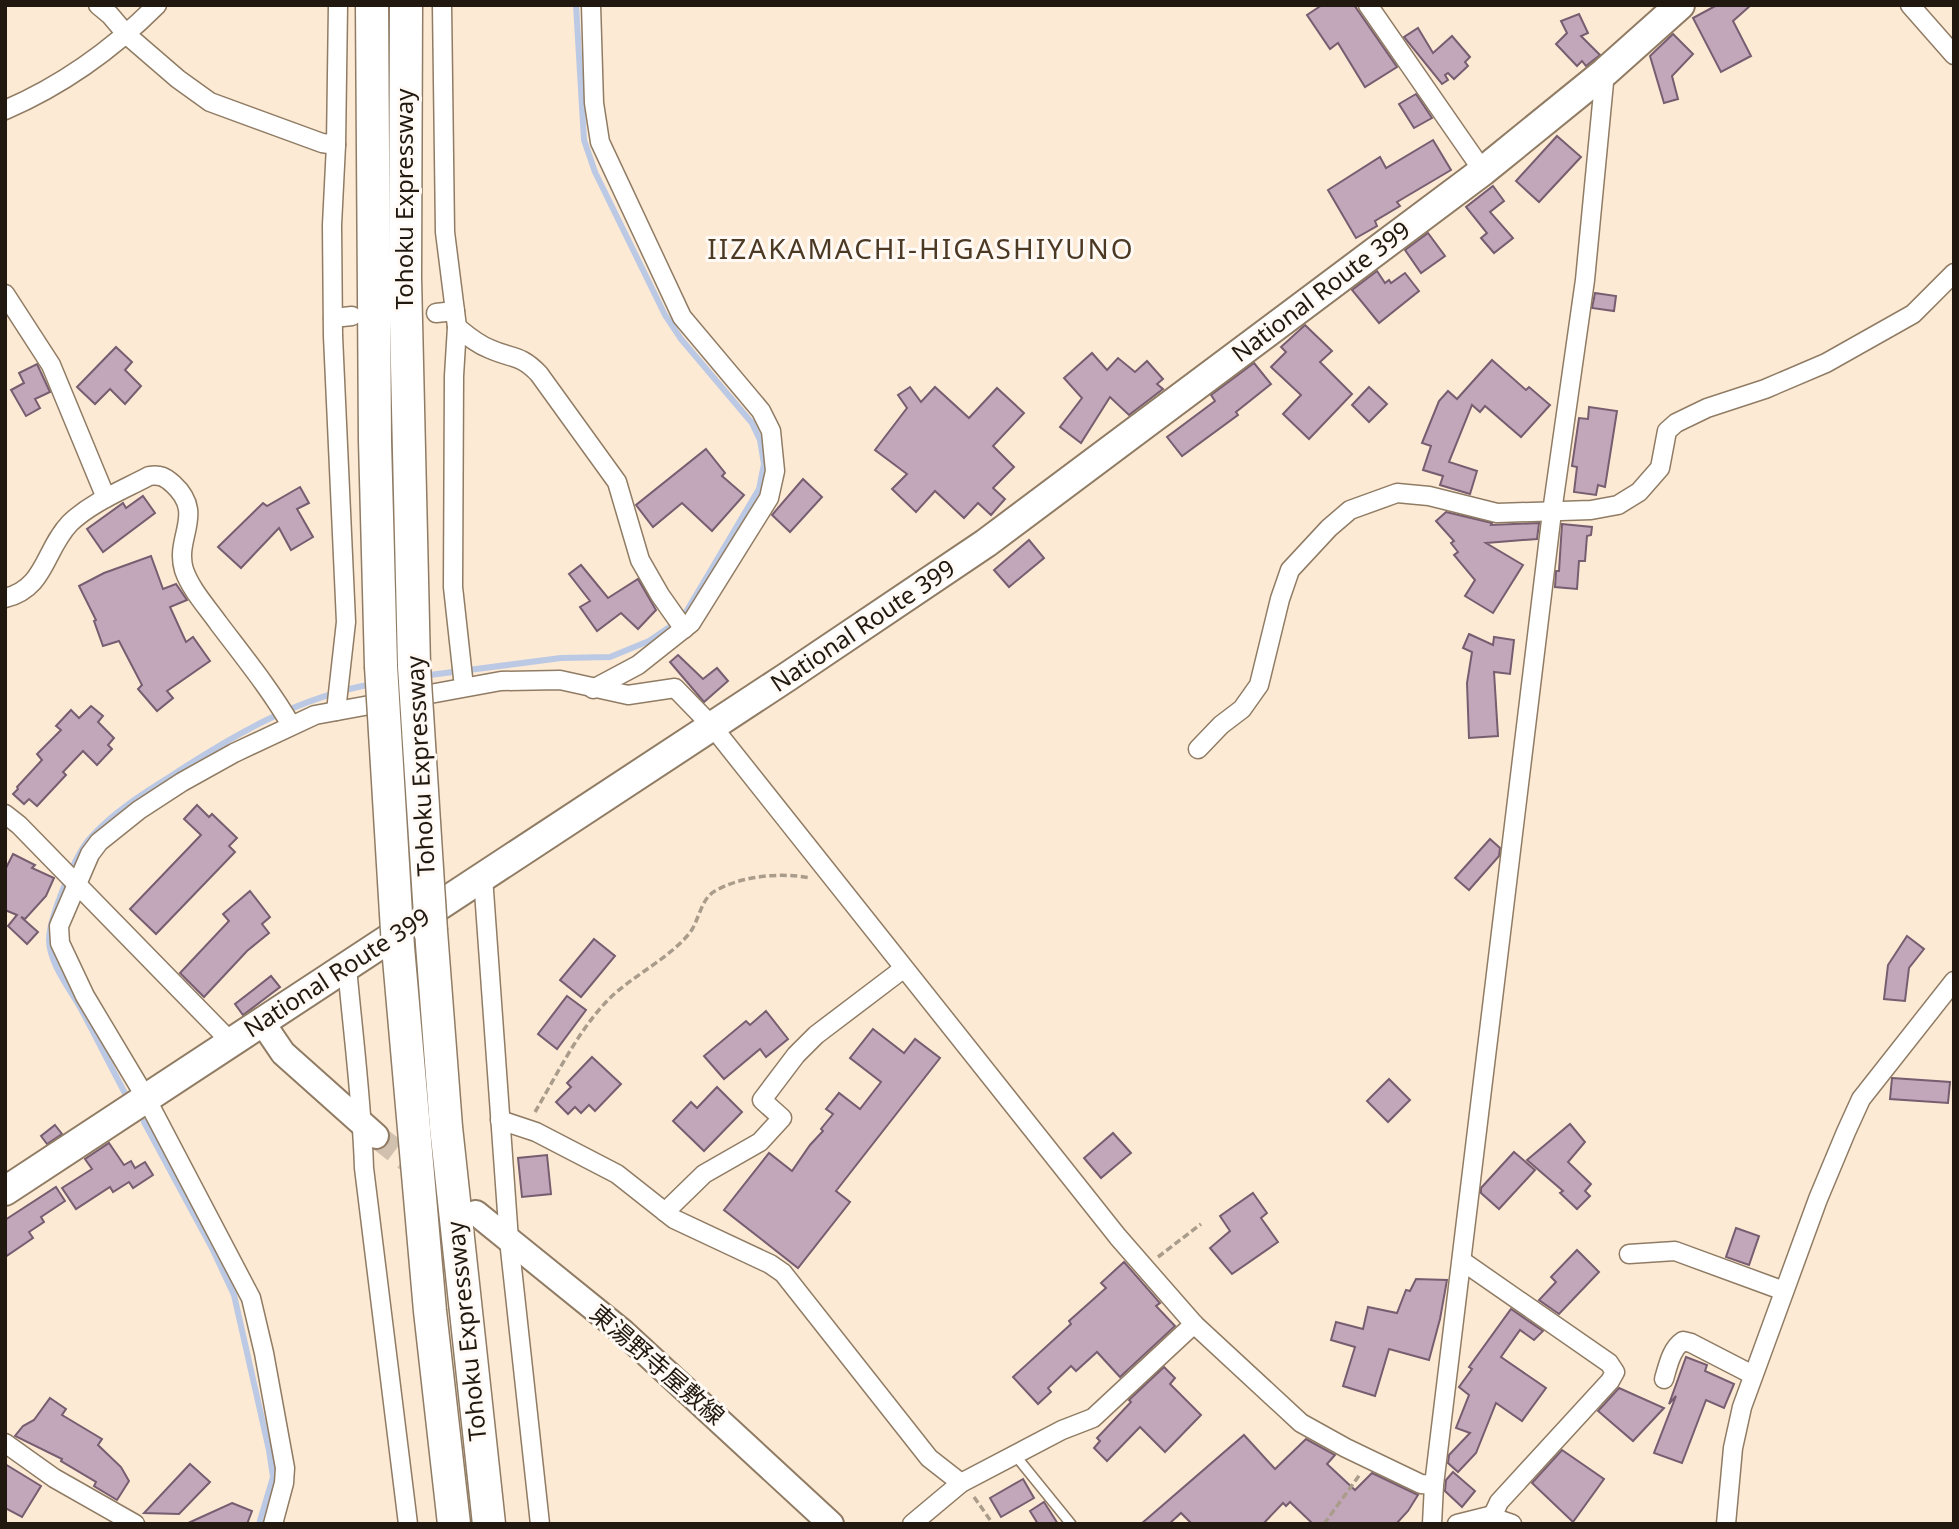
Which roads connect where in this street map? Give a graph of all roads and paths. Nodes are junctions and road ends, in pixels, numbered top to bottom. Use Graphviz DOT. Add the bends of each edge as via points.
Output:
graph roads {
  1 [pos="98,5"];
  2 [pos="157,5"];
  3 [pos="338,5"];
  4 [pos="372,5"];
  5 [pos="406,5"];
  6 [pos="442,5"];
  7 [pos="591,5"];
  8 [pos="1368,5"];
  9 [pos="1681,5"];
  10 [pos="1910,5"];
  11 [pos="127,35"];
  12 [pos="1954,55"];
  13 [pos="1605,72"];
  14 [pos="5,110"];
  15 [pos="336,145"];
  16 [pos="1483,171"];
  17 [pos="1954,273"];
  18 [pos="5,294"];
  19 [pos="436,313"];
  20 [pos="352,316"];
  21 [pos="333,318"];
  22 [pos="456,319"];
  23 [pos="106,498"];
  24 [pos="1552,512"];
  25 [pos="5,598"];
  26 [pos="679,622"];
  27 [pos="463,676"];
  28 [pos="593,689"];
  29 [pos="337,707"];
  30 [pos="285,717"];
  31 [pos="712,726"];
  32 [pos="1198,749"];
  33 [pos="5,814"];
  34 [pos="483,877"];
  35 [pos="75,882"];
  36 [pos="836,883"];
  37 [pos="348,967"];
  38 [pos="903,969"];
  39 [pos="1954,981"];
  40 [pos="262,1022"];
  41 [pos="231,1042"];
  42 [pos="146,1098"];
  43 [pos="500,1120"];
  44 [pos="526,1129"];
  45 [pos="369,1130"];
  46 [pos="5,1191"];
  47 [pos="665,1212"];
  48 [pos="476,1213"];
  49 [pos="1201,1224"];
  50 [pos="509,1240"];
  51 [pos="1629,1254"];
  52 [pos="1462,1261"];
  53 [pos="1144,1268"];
  54 [pos="1784,1291"];
  55 [pos="1194,1325"];
  56 [pos="1752,1375"];
  57 [pos="1664,1379"];
  58 [pos="5,1443"];
  59 [pos="1015,1455"];
  60 [pos="1371,1460"];
  61 [pos="961,1483"];
  62 [pos="1434,1485"];
  63 [pos="1492,1517"];
  64 [pos="135,1524"];
  65 [pos="272,1524"];
  66 [pos="408,1524"];
  67 [pos="454,1524"];
  68 [pos="488,1524"];
  69 [pos="540,1524"];
  70 [pos="831,1524"];
  71 [pos="912,1524"];
  72 [pos="993,1524"];
  73 [pos="1071,1524"];
  74 [pos="1324,1524"];
  75 [pos="1432,1524"];
  76 [pos="1457,1524"];
  77 [pos="1512,1524"];
  78 [pos="1726,1524"];
  1 -- 11 [label="street"];
  2 -- 11 [label="street"];
  3 -- 15 [label="street"];
  4 -- 67 [label="highway, Tohoku Expressway, bridge" via="381,666 398,947"];
  5 -- 68 [label="highway, Tohoku Expressway, bridge" via="405,278 414,666 450,1168"];
  6 -- 22 [label="street" via="445,232"];
  7 -- 26 [label="street" via="594,103 604,153 682,317 761,411 775,451 769,498 701,608"];
  8 -- 16 [label="street"];
  9 -- 13 [label="highway, National Route 399"];
  10 -- 12 [label="street"];
  11 -- 14 [label="street"];
  11 -- 15 [label="street" via="210,102"];
  13 -- 16 [label="highway, National Route 399"];
  13 -- 24 [label="street" via="1585,280"];
  15 -- 21 [label="street"];
  16 -- 31 [label="highway, National Route 399" via="986,543"];
  17 -- 24 [label="street" via="1913,314 1826,363 1676,423 1667,431 1660,468 1639,492 1618,505"];
  18 -- 23 [label="street" via="51,365"];
  19 -- 22 [label="street"];
  20 -- 21 [label="street"];
  21 -- 29 [label="street" via="346,622"];
  22 -- 26 [label="street" via="475,342 528,362 539,374 617,482 640,560"];
  22 -- 27 [label="street" via="453,587"];
  23 -- 25 [label="street" via="62,532 31,587"];
  23 -- 30 [label="street" via="157,475 184,496 189,516 184,570"];
  24 -- 32 [label="street" via="1497,513 1397,493 1350,510 1290,570 1259,685 1242,709"];
  24 -- 52 [label="street"];
  26 -- 28 [label="street" via="638,665"];
  27 -- 28 [label="street" via="560,680"];
  27 -- 29 [label="street"];
  28 -- 31 [label="street" via="628,695 675,688"];
  29 -- 30 [label="street" via="315,716"];
  30 -- 35 [label="street" via="139,810 99,842"];
  31 -- 34 [label="highway, National Route 399"];
  31 -- 36 [label="street"];
  33 -- 35 [label="street"];
  34 -- 37 [label="highway, National Route 399"];
  34 -- 43 [label="street"];
  35 -- 41 [label="street"];
  35 -- 42 [label="street" via="59,926 60,943 85,996"];
  36 -- 38 [label="street"];
  36 -- 44 [label="path" via="798,876 761,877 712,892 686,938 611,997 582,1032"];
  37 -- 40 [label="highway, National Route 399"];
  37 -- 45 [label="street" via="356,1077"];
  38 -- 47 [label="street" via="796,1055 762,1100 782,1118 760,1142 704,1174"];
  38 -- 53 [label="street"];
  39 -- 54 [label="street" via="1861,1099"];
  40 -- 41 [label="highway, National Route 399"];
  40 -- 45 [label="main road" via="283,1053"];
  41 -- 42 [label="highway, National Route 399"];
  42 -- 46 [label="highway, National Route 399"];
  42 -- 65 [label="street" via="251,1298 285,1468"];
  43 -- 44 [label="street"];
  43 -- 50 [label="street"];
  44 -- 47 [label="street" via="617,1174"];
  45 -- 66 [label="street" via="364,1168"];
  47 -- 61 [label="street" via="783,1273 929,1458"];
  48 -- 50 [label="main road, 東湯野寺屋敷線"];
  49 -- 53 [label="path"];
  50 -- 69 [label="street"];
  50 -- 70 [label="main road, 東湯野寺屋敷線" via="622,1332"];
  51 -- 54 [label="street" via="1675,1251"];
  52 -- 62 [label="street"];
  52 -- 63 [label="street" via="1609,1363 1615,1372 1499,1502"];
  53 -- 55 [label="street"];
  54 -- 56 [label="street"];
  55 -- 59 [label="street" via="1093,1418"];
  55 -- 60 [label="street" via="1301,1423"];
  56 -- 57 [label="street" via="1683,1341 1677,1345"];
  56 -- 78 [label="street" via="1733,1448"];
  58 -- 64 [label="street" via="54,1478"];
  59 -- 61 [label="street"];
  59 -- 73 [label="lane"];
  60 -- 62 [label="street" via="1421,1484"];
  60 -- 74 [label="path"];
  61 -- 71 [label="street"];
  61 -- 72 [label="path"];
  62 -- 75 [label="street"];
  63 -- 76 [label="street"];
  63 -- 77 [label="street"];
}
